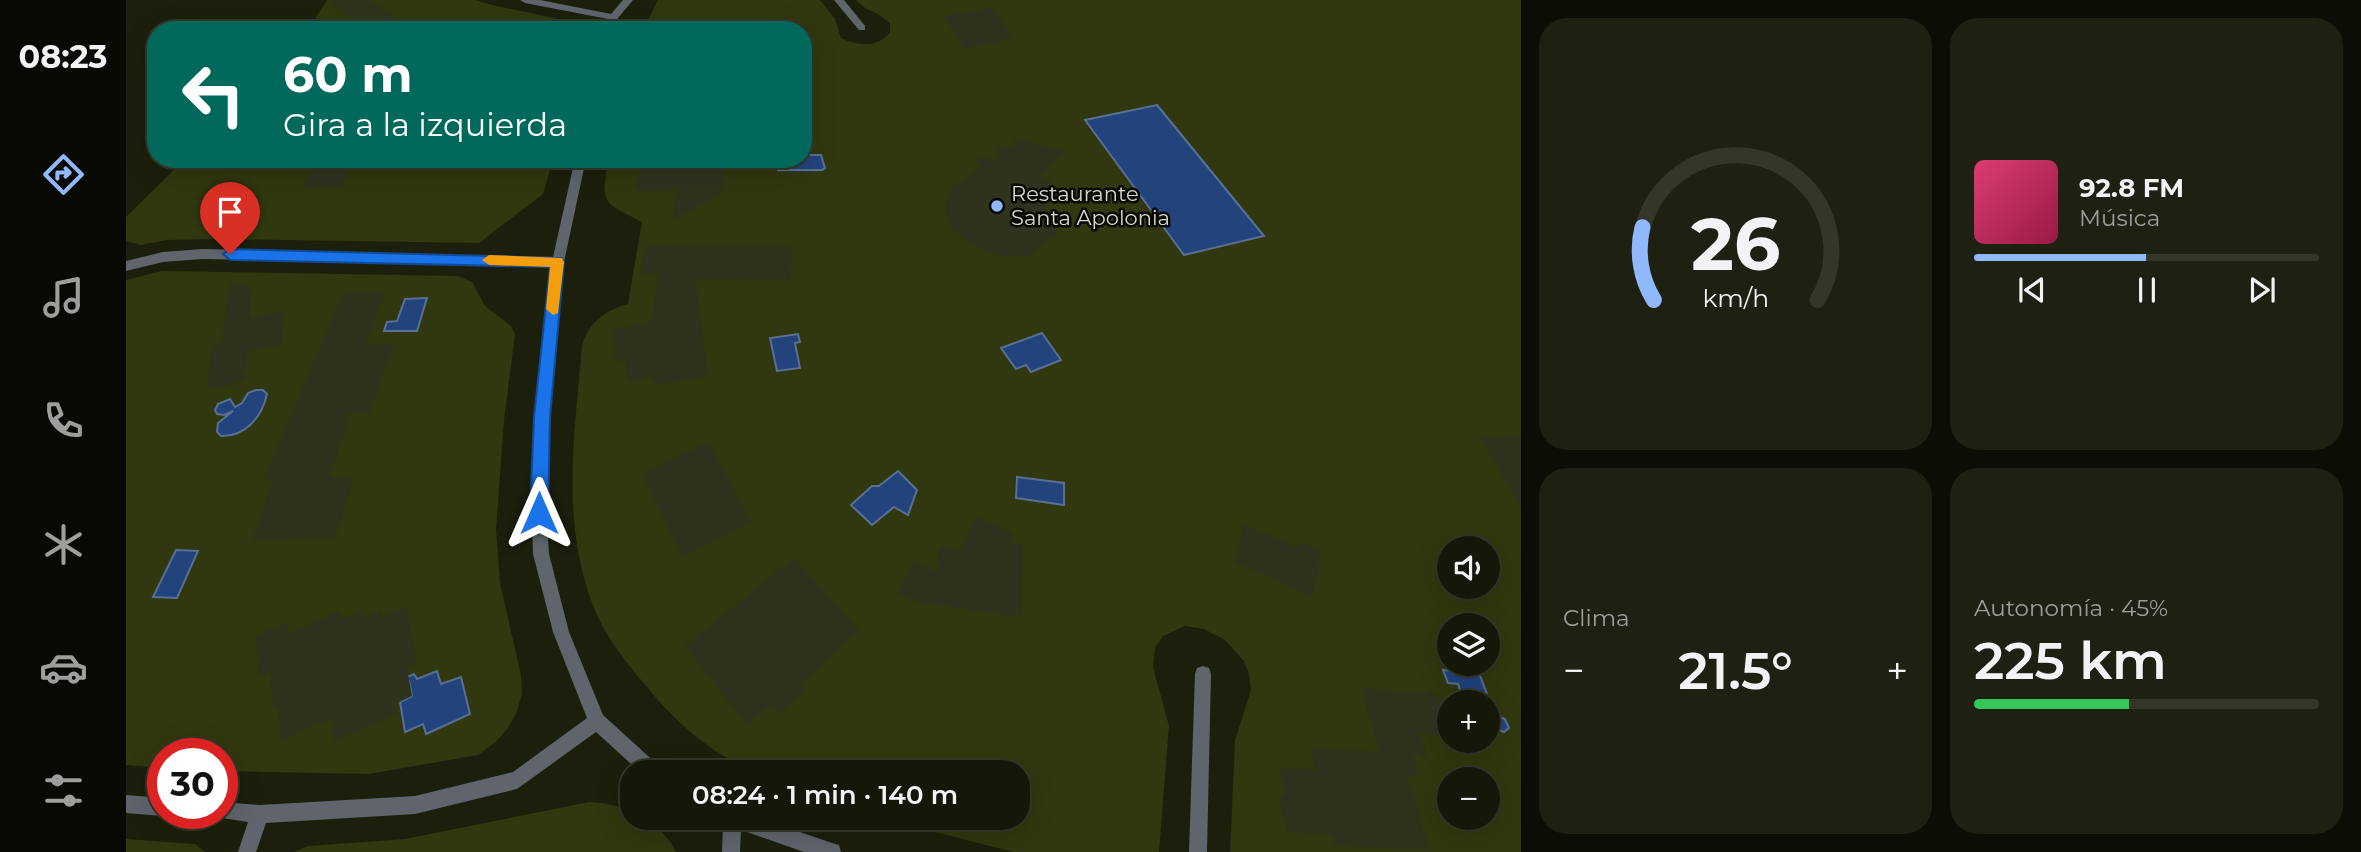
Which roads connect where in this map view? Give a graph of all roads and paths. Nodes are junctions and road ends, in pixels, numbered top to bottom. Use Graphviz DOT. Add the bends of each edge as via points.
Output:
graph roads {
  1 [pos="525,0"];
  2 [pos="628,0"];
  3 [pos="839,0"];
  4 [pos="613,17"];
  5 [pos="612,21"];
  6 [pos="862,28"];
  7 [pos="579,168"];
  8 [pos="558,262"];
  9 [pos="126,266"];
  10 [pos="1203,674"];
  11 [pos="597,720"];
  12 [pos="640,760"];
  13 [pos="126,804"];
  14 [pos="147,806"];
  15 [pos="238,812"];
  16 [pos="260,814"];
  17 [pos="730,830"];
  18 [pos="766,830"];
  19 [pos="247,852"];
  20 [pos="730,852"];
  21 [pos="832,852"];
  22 [pos="1198,852"];
  1 -- 4 [label="street"];
  2 -- 4 [label="street"];
  3 -- 6 [label="street"];
  4 -- 5 [label="street"];
  7 -- 8 [label="street"];
  8 -- 9 [label="street" via="202,254"];
  8 -- 11 [label="street" via="542,417 541,554 561,632"];
  10 -- 22 [label="street"];
  11 -- 12 [label="street"];
  11 -- 16 [label="street" via="517,780 415,805"];
  13 -- 14 [label="street"];
  15 -- 16 [label="street"];
  16 -- 19 [label="street"];
  17 -- 20 [label="street"];
  18 -- 21 [label="street"];
}
